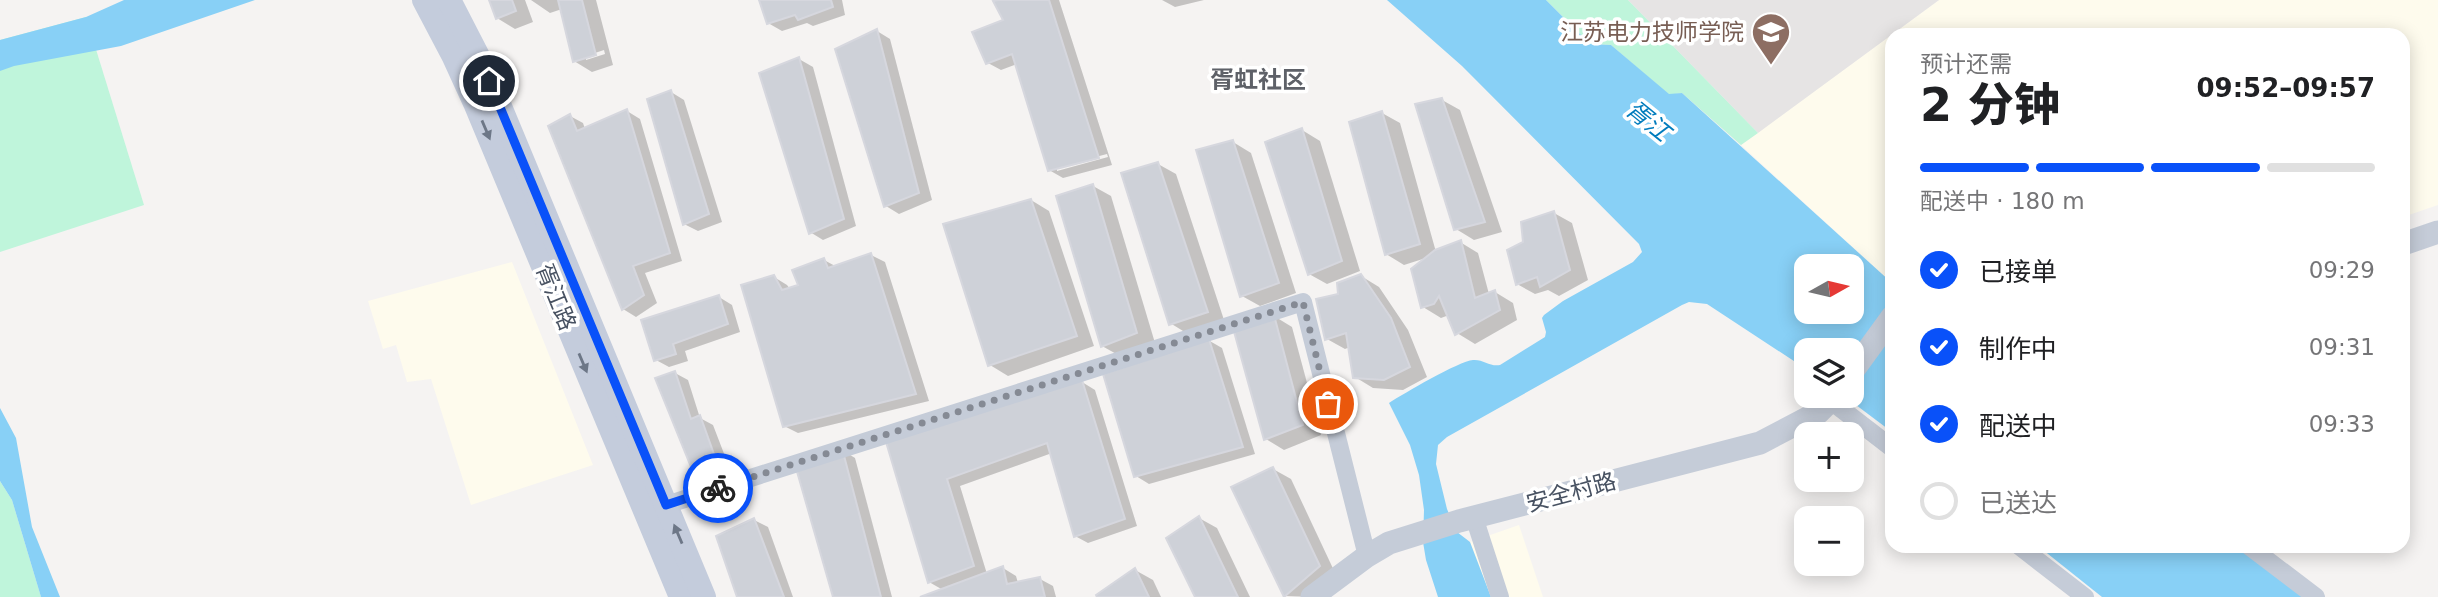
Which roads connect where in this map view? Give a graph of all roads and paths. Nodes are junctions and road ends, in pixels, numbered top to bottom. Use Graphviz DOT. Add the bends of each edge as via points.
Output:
graph roads {
  1 [pos="424,0"];
  2 [pos="447,12"];
  3 [pos="2438,232"];
  4 [pos="2410,242"];
  5 [pos="1885,327"];
  6 [pos="1864,356"];
  7 [pos="1823,408"];
  8 [pos="1845,408"];
  9 [pos="1885,442"];
  10 [pos="666,505"];
  11 [pos="1466,519"];
  12 [pos="2028,553"];
  13 [pos="2258,553"];
  14 [pos="1367,556"];
  15 [pos="681,597"];
  16 [pos="704,597"];
  17 [pos="1312,597"];
  18 [pos="1500,597"];
  19 [pos="2085,597"];
  20 [pos="2316,597"];
  1 -- 2 [label="main road, 胥江路"];
  2 -- 10 [label="main road, 胥江路" via="488,77"];
  2 -- 15 [label="main road, 胥江路, one-way" via="485,127"];
  3 -- 4 [label="street"];
  5 -- 6 [label="street"];
  7 -- 11 [label="street, 安全村路" via="1760,443"];
  8 -- 9 [label="street"];
  10 -- 14 [label="street" via="1303,302"];
  16 -- 10 [label="main road, 胥江路, one-way"];
  11 -- 14 [label="street, 安全村路" via="1389,542"];
  11 -- 18 [label="street"];
  12 -- 19 [label="street"];
  13 -- 20 [label="street"];
  14 -- 17 [label="street, 安全村路"];
}
